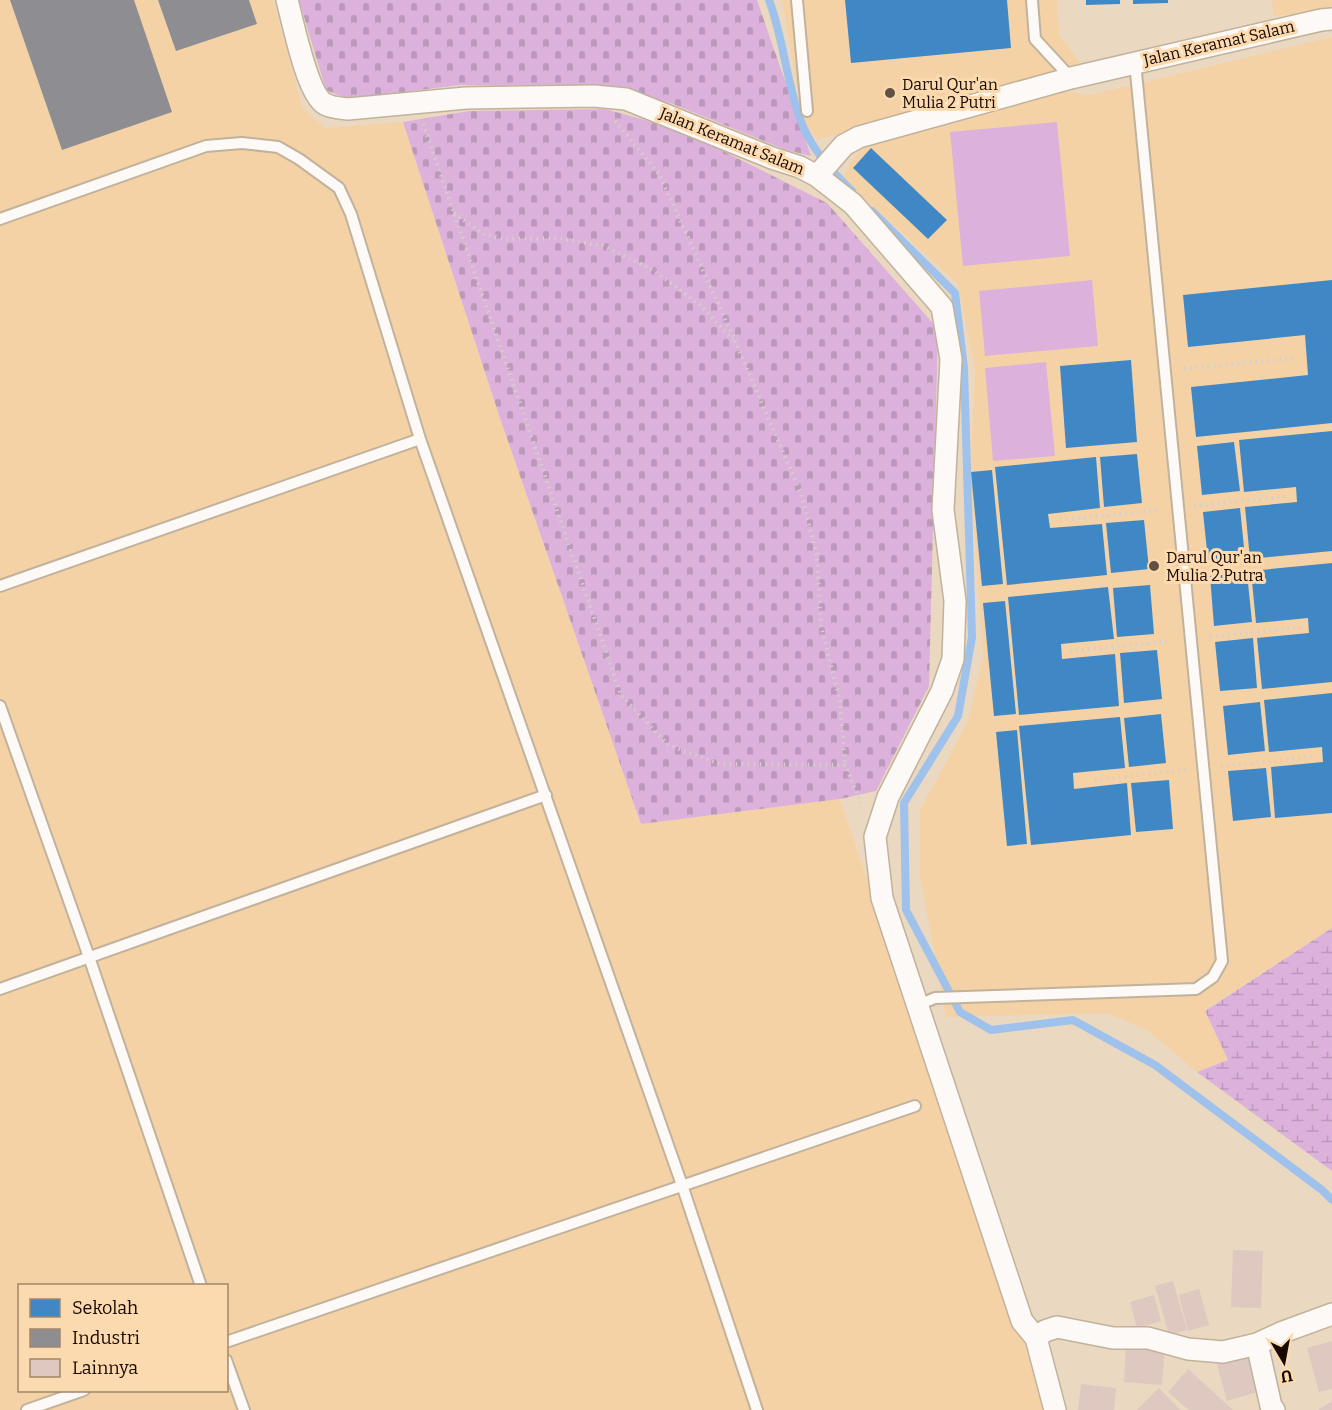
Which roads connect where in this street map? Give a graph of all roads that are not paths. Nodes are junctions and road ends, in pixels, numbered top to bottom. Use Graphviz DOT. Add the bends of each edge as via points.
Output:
graph roads {
  1 [pos="287,0"];
  2 [pos="797,0"];
  3 [pos="1032,0"];
  4 [pos="1332,19"];
  5 [pos="1135,62"];
  6 [pos="1071,78"];
  7 [pos="807,111"];
  8 [pos="826,166"];
  9 [pos="0,219"];
  10 [pos="420,439"];
  11 [pos="0,586"];
  12 [pos="0,706"];
  13 [pos="546,795"];
  14 [pos="89,957"];
  15 [pos="0,989"];
  16 [pos="927,1001"];
  17 [pos="915,1106"];
  18 [pos="682,1185"];
  19 [pos="200,1284"];
  20 [pos="1332,1314"];
  21 [pos="1036,1338"];
  22 [pos="228,1341"];
  23 [pos="1257,1344"];
  24 [pos="228,1366"];
  25 [pos="78,1392"];
  26 [pos="27,1410"];
  27 [pos="244,1410"];
  28 [pos="757,1410"];
  29 [pos="1055,1410"];
  30 [pos="1274,1410"];
  1 -- 8 [label="street, Jalan Keramat Salam" via="311,86 324,104 335,108 466,98 626,99 772,158 800,167"];
  2 -- 7 [label="lane"];
  3 -- 6 [label="lane" via="1035,39"];
  4 -- 5 [label="street, Jalan Keramat Salam"];
  5 -- 6 [label="street, Jalan Keramat Salam"];
  5 -- 16 [label="lane" via="1222,961 1213,977 1196,988"];
  6 -- 8 [label="street, Jalan Keramat Salam" via="860,137 844,145"];
  8 -- 16 [label="street" via="853,204 942,307 951,359 943,510 955,601 953,659 942,691 888,797 875,837 882,898"];
  9 -- 10 [label="lane" via="206,146 242,143 278,147 339,188 351,214"];
  10 -- 11 [label="lane"];
  10 -- 13 [label="lane"];
  12 -- 14 [label="lane"];
  13 -- 14 [label="lane"];
  13 -- 18 [label="lane"];
  14 -- 15 [label="lane"];
  14 -- 19 [label="lane"];
  16 -- 21 [label="street" via="1022,1322"];
  17 -- 18 [label="lane"];
  18 -- 22 [label="lane"];
  18 -- 28 [label="lane"];
  20 -- 23 [label="street"];
  21 -- 23 [label="street" via="1057,1327 1223,1352"];
  21 -- 29 [label="street"];
  23 -- 30 [label="street"];
  24 -- 27 [label="lane"];
  25 -- 26 [label="lane"];
}
